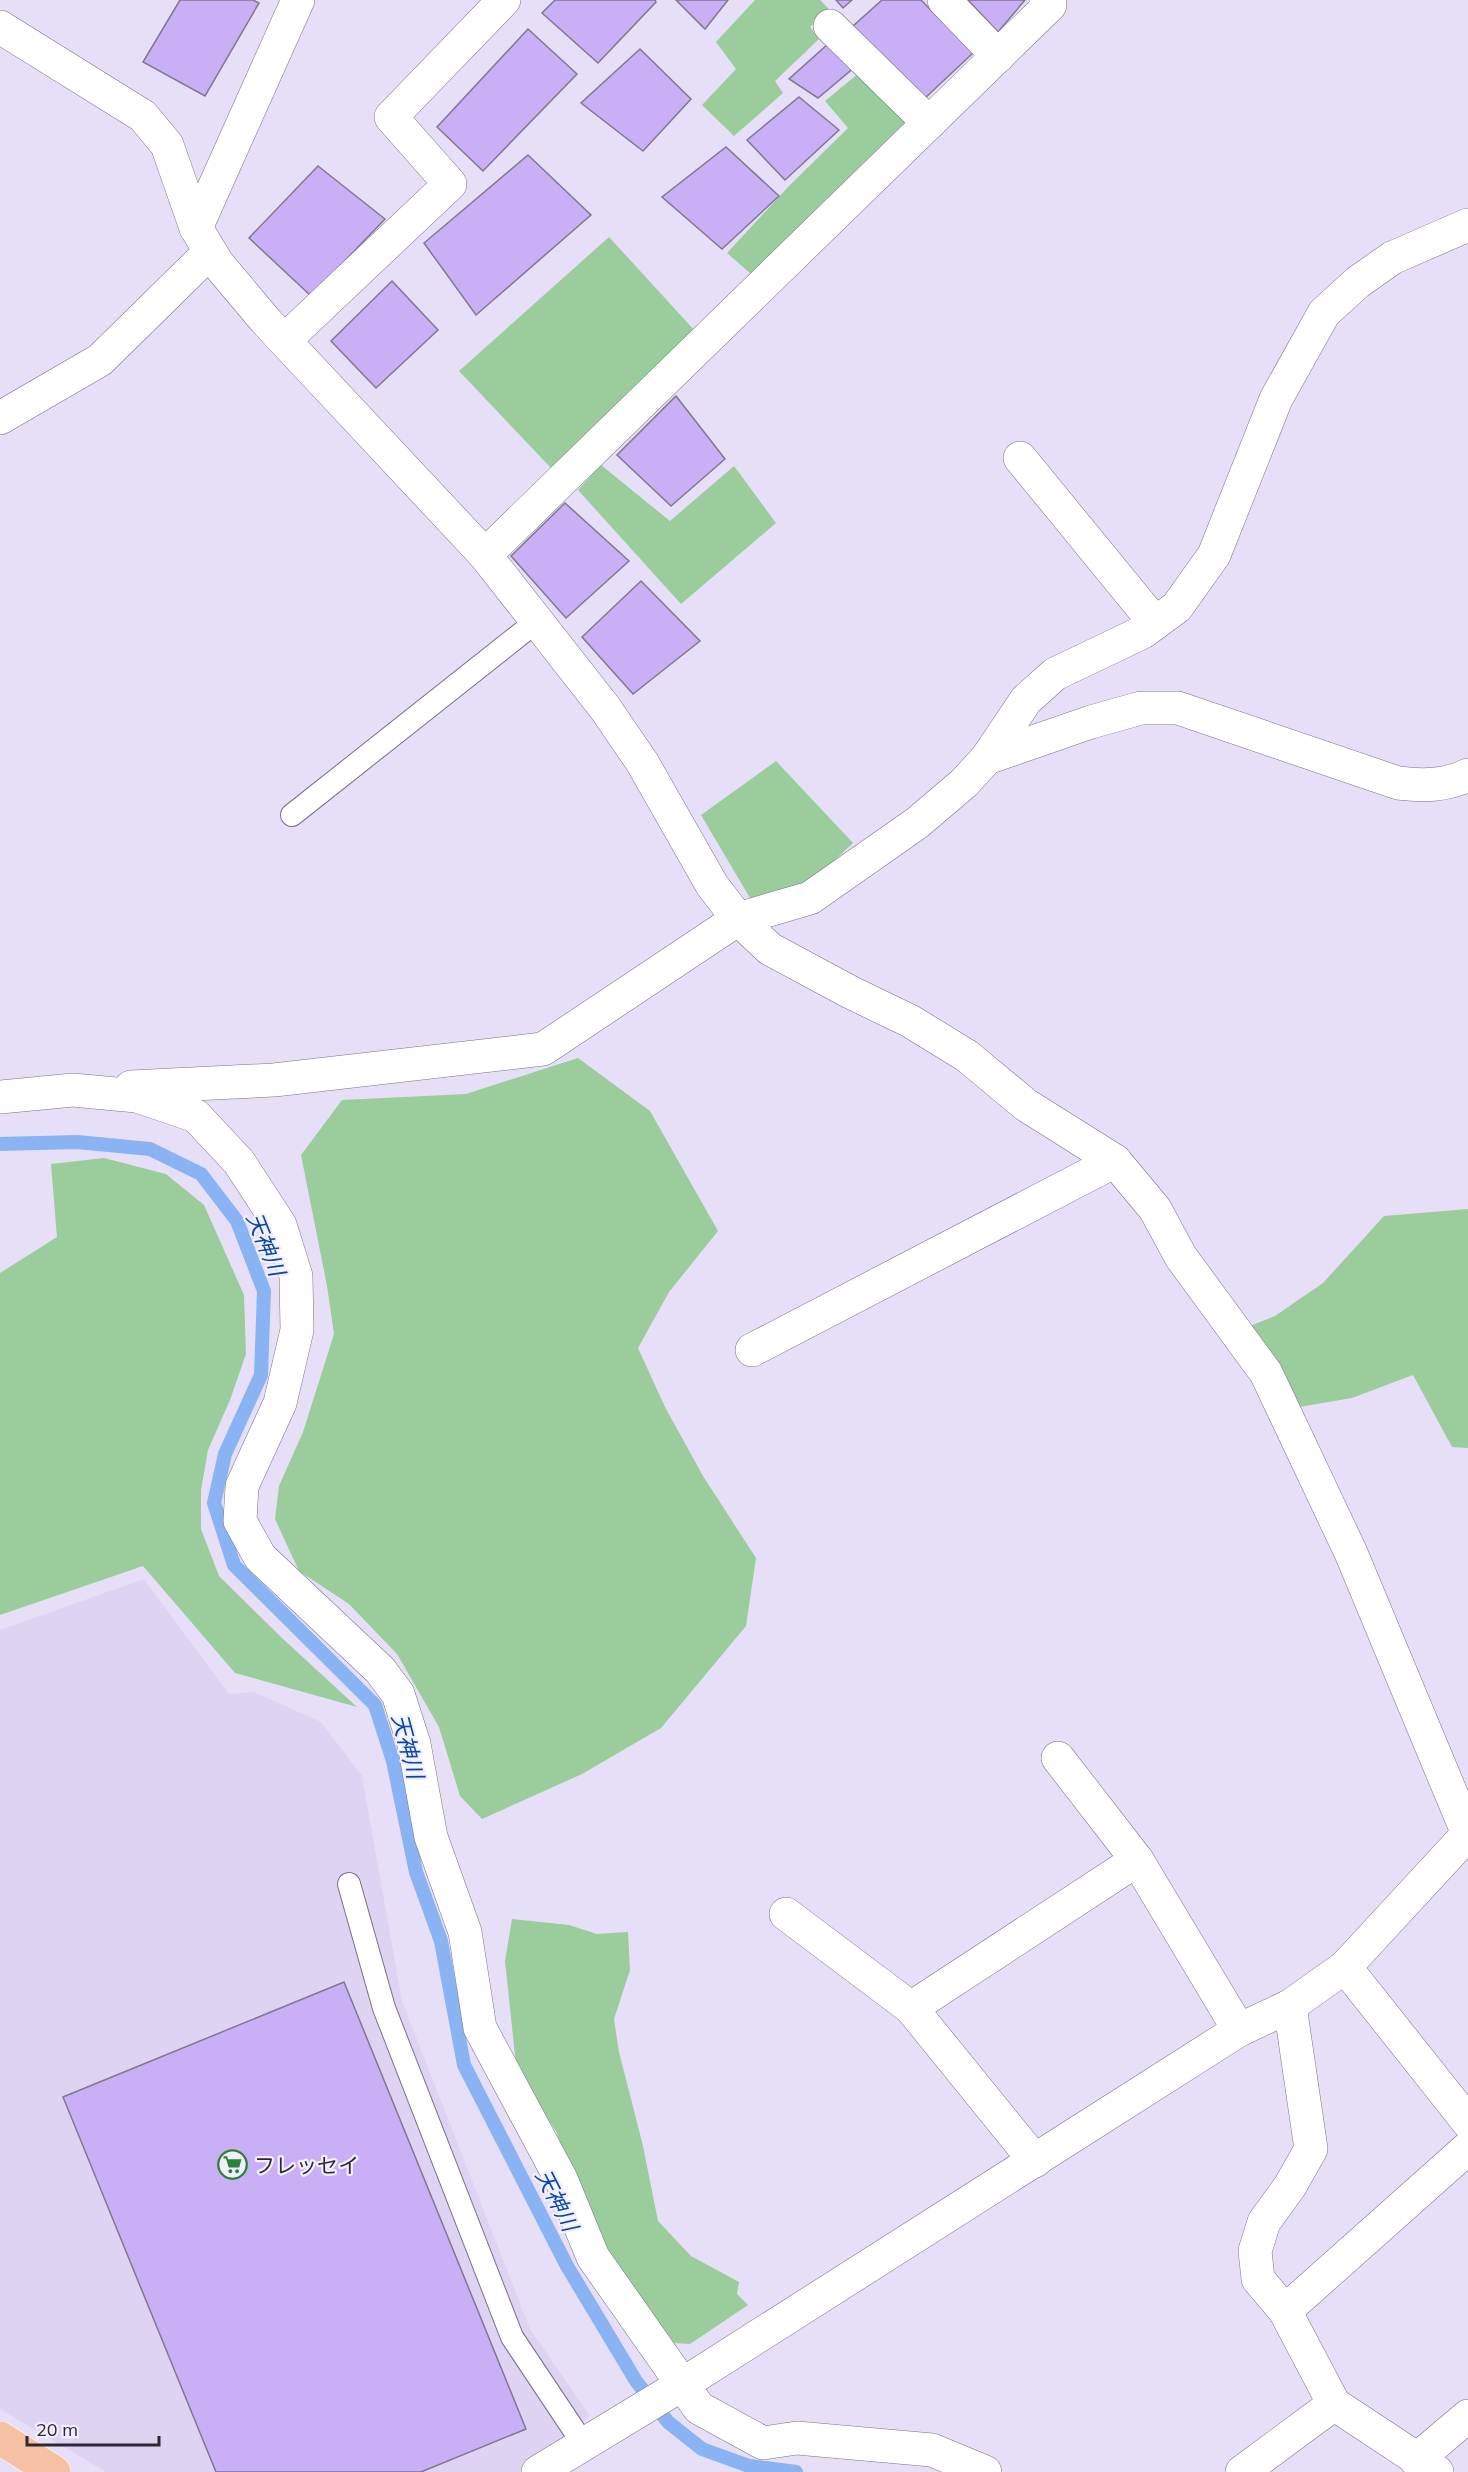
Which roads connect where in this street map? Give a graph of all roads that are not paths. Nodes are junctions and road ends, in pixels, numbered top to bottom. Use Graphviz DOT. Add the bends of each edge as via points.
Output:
graph roads {
  1 [pos="297,0"];
  2 [pos="504,0"];
  3 [pos="944,0"];
  4 [pos="1046,0"];
  5 [pos="830,26"];
  6 [pos="0,27"];
  7 [pos="998,56"];
  8 [pos="929,123"];
  9 [pos="1468,225"];
  10 [pos="203,240"];
  11 [pos="285,340"];
  12 [pos="0,418"];
  13 [pos="1020,458"];
  14 [pos="485,555"];
  15 [pos="537,621"];
  16 [pos="1155,623"];
  17 [pos="987,758"];
  18 [pos="1468,775"];
  19 [pos="292,815"];
  20 [pos="738,919"];
  21 [pos="73,1090"];
  22 [pos="0,1096"];
  23 [pos="1115,1161"];
  24 [pos="752,1350"];
  25 [pos="1058,1758"];
  26 [pos="1468,1834"];
  27 [pos="1137,1860"];
  28 [pos="349,1884"];
  29 [pos="786,1914"];
  30 [pos="1345,1967"];
  31 [pos="1290,2006"];
  32 [pos="912,2008"];
  33 [pos="1239,2030"];
  34 [pos="1468,2122"];
  35 [pos="1468,2148"];
  36 [pos="1035,2161"];
  37 [pos="1285,2311"];
  38 [pos="678,2387"];
  39 [pos="1334,2404"];
  40 [pos="1468,2416"];
  41 [pos="0,2438"];
  42 [pos="584,2445"];
  43 [pos="1426,2466"];
  44 [pos="54,2472"];
  45 [pos="538,2472"];
  46 [pos="985,2472"];
  47 [pos="1242,2472"];
  1 -- 10 [label="street"];
  2 -- 11 [label="street" via="391,117 450,184"];
  3 -- 7 [label="street"];
  4 -- 7 [label="street" via="1050,5"];
  5 -- 8 [label="street"];
  6 -- 10 [label="street" via="143,116 168,145"];
  7 -- 8 [label="street"];
  8 -- 14 [label="street"];
  9 -- 16 [label="street" via="1392,258 1358,282 1324,314 1276,399 1214,555 1177,607"];
  10 -- 11 [label="street" via="224,272"];
  10 -- 12 [label="street" via="100,360"];
  11 -- 14 [label="street"];
  13 -- 16 [label="street"];
  14 -- 15 [label="street"];
  15 -- 19 [label="lane"];
  15 -- 20 [label="street" via="642,762 712,885"];
  16 -- 17 [label="street" via="1055,674 1026,700"];
  17 -- 18 [label="street" via="1141,708 1178,708 1398,783 1452,783"];
  17 -- 20 [label="street" via="917,823 810,898"];
  20 -- 21 [label="street" via="543,1049 274,1080"];
  20 -- 23 [label="street" via="770,949 909,1020 967,1056 1026,1105"];
  21 -- 22 [label="street"];
  21 -- 38 [label="street" via="137,1096 196,1116 239,1162 280,1225 296,1276 297,1330 280,1402 242,1486 240,1521 260,1557 380,1670 398,1694 414,1744 431,1836 465,1932 480,2028 561,2179 593,2257"];
  23 -- 24 [label="street"];
  23 -- 26 [label="street" via="1155,1209 1181,1257 1266,1373 1351,1553"];
  25 -- 27 [label="street"];
  26 -- 30 [label="street"];
  27 -- 32 [label="street"];
  27 -- 33 [label="street"];
  28 -- 42 [label="lane" via="384,2008 512,2337"];
  29 -- 32 [label="street"];
  30 -- 31 [label="street"];
  30 -- 34 [label="street"];
  31 -- 33 [label="street"];
  31 -- 37 [label="street" via="1311,2149 1264,2222 1256,2252 1258,2279"];
  32 -- 36 [label="street"];
  33 -- 36 [label="street"];
  35 -- 37 [label="street"];
  36 -- 38 [label="street"];
  37 -- 39 [label="street"];
  38 -- 42 [label="street"];
  38 -- 46 [label="street" via="699,2408 763,2443 797,2438 932,2450"];
  39 -- 43 [label="street"];
  39 -- 47 [label="street"];
  40 -- 43 [label="street"];
  41 -- 44 [label="main road"];
  42 -- 45 [label="street"];
}
